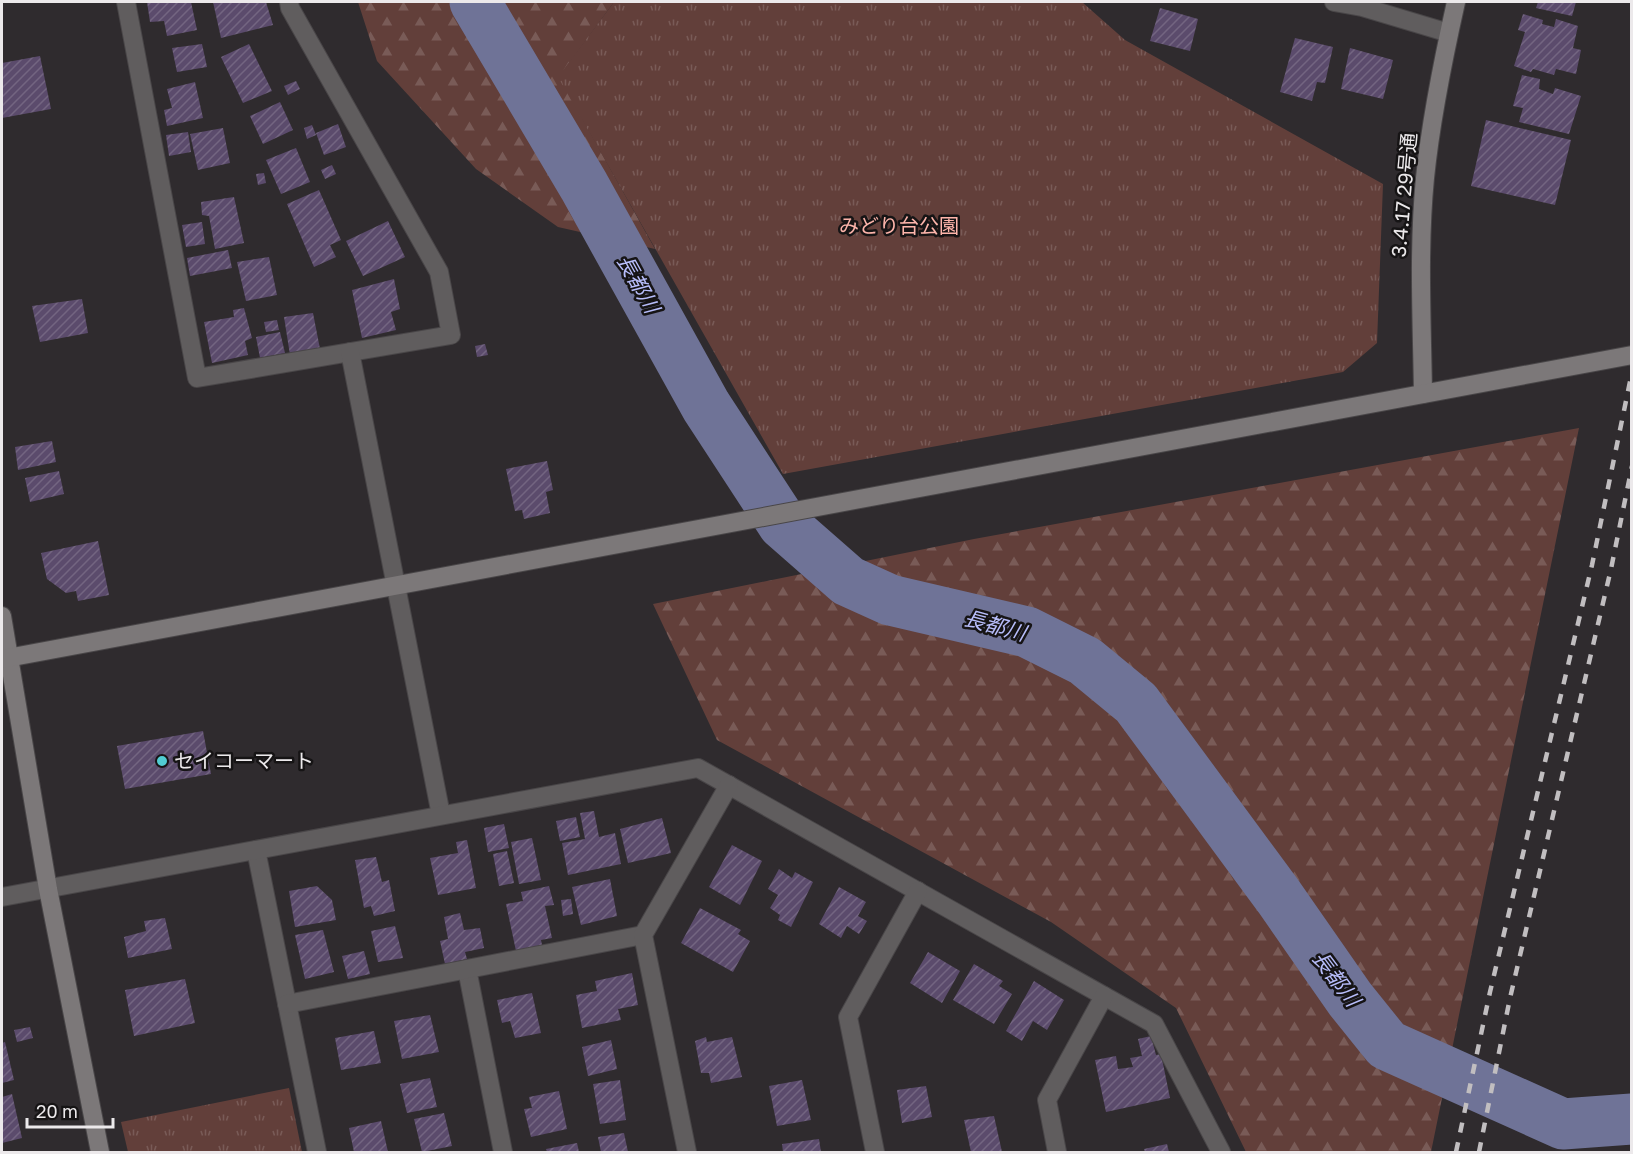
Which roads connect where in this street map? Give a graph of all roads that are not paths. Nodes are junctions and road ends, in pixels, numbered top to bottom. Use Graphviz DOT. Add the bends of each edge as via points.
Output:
graph roads {
  1 [pos="126,2"];
  2 [pos="289,2"];
  3 [pos="1334,2"];
  4 [pos="1456,2"];
  5 [pos="1449,33"];
  6 [pos="350,352"];
  7 [pos="1632,355"];
  8 [pos="1423,394"];
  9 [pos="396,585"];
  10 [pos="2,616"];
  11 [pos="6,659"];
  12 [pos="729,785"];
  13 [pos="441,815"];
  14 [pos="256,850"];
  15 [pos="48,889"];
  16 [pos="918,891"];
  17 [pos="2,897"];
  18 [pos="643,935"];
  19 [pos="467,969"];
  20 [pos="1104,996"];
  21 [pos="287,1004"];
  22 [pos="100,1152"];
  23 [pos="317,1152"];
  24 [pos="503,1152"];
  25 [pos="687,1152"];
  26 [pos="875,1152"];
  27 [pos="1058,1152"];
  28 [pos="1221,1152"];
  1 -- 6 [label="street" via="197,378"];
  2 -- 6 [label="street" via="439,272 451,335"];
  3 -- 5 [label="street"];
  4 -- 5 [label="street, 3.4.17 29号通"];
  5 -- 8 [label="street, 3.4.17 29号通" via="1437,85 1425,178 1420,252"];
  6 -- 9 [label="street"];
  7 -- 8 [label="street"];
  8 -- 9 [label="street"];
  9 -- 11 [label="street"];
  9 -- 13 [label="street"];
  10 -- 11 [label="street"];
  11 -- 15 [label="street"];
  12 -- 13 [label="street" via="698,768"];
  12 -- 16 [label="street"];
  12 -- 18 [label="street"];
  13 -- 14 [label="street"];
  14 -- 15 [label="street"];
  14 -- 21 [label="street"];
  15 -- 17 [label="street"];
  15 -- 22 [label="street"];
  16 -- 20 [label="street"];
  16 -- 26 [label="street" via="849,1017"];
  18 -- 19 [label="street"];
  18 -- 25 [label="street"];
  19 -- 21 [label="street"];
  19 -- 24 [label="street"];
  20 -- 27 [label="street" via="1047,1100"];
  20 -- 28 [label="street" via="1154,1024"];
  21 -- 23 [label="street"];
}
